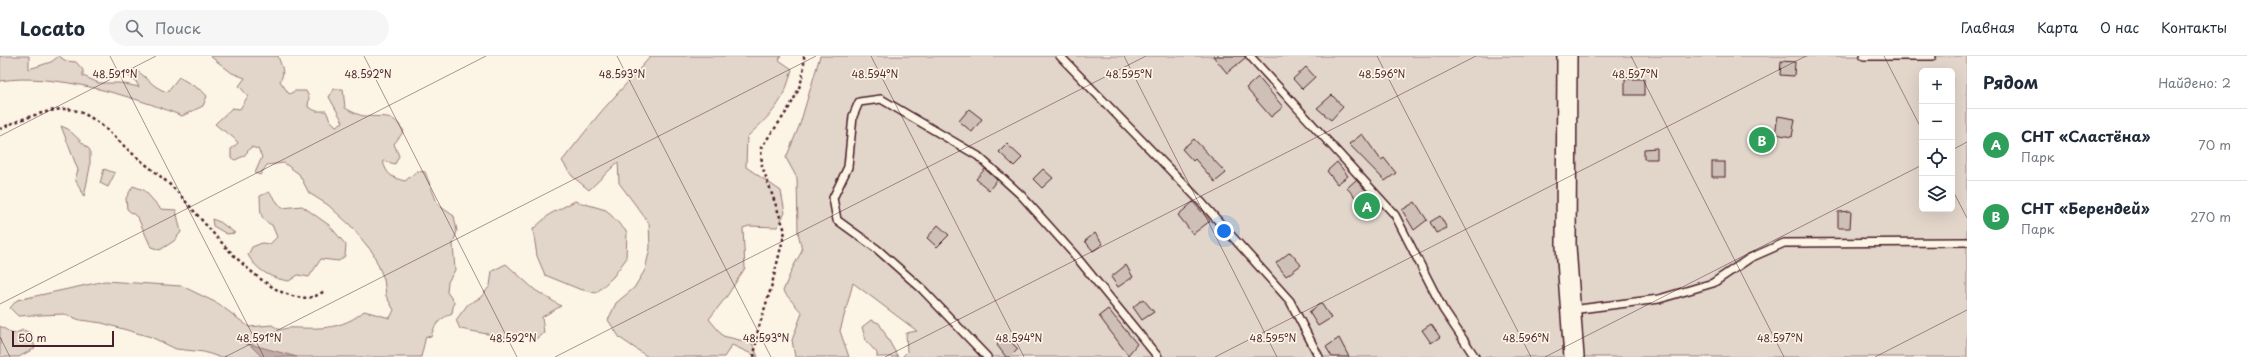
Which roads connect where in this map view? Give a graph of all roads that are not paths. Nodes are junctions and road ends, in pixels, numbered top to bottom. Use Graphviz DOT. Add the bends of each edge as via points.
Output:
graph roads {
  1 [pos="1060,56"];
  2 [pos="1250,56"];
  3 [pos="1567,56"];
  4 [pos="1864,56"];
  5 [pos="1932,56"];
  6 [pos="1967,242"];
  7 [pos="1570,310"];
  8 [pos="987,357"];
  9 [pos="1158,357"];
  10 [pos="1319,357"];
  11 [pos="1475,357"];
  12 [pos="1574,357"];
  1 -- 10 [label="lane" via="1203,204 1290,301"];
  2 -- 11 [label="lane" via="1395,215 1444,309"];
  3 -- 7 [label="street" via="1566,246"];
  4 -- 5 [label="lane"];
  6 -- 7 [label="lane" via="1784,243 1750,258 1713,283 1659,299"];
  7 -- 12 [label="street"];
  8 -- 9 [label="lane" via="922,289 877,249 837,220 833,198 848,167 853,116 859,102 881,99 978,156 1021,195 1074,254"];
}
